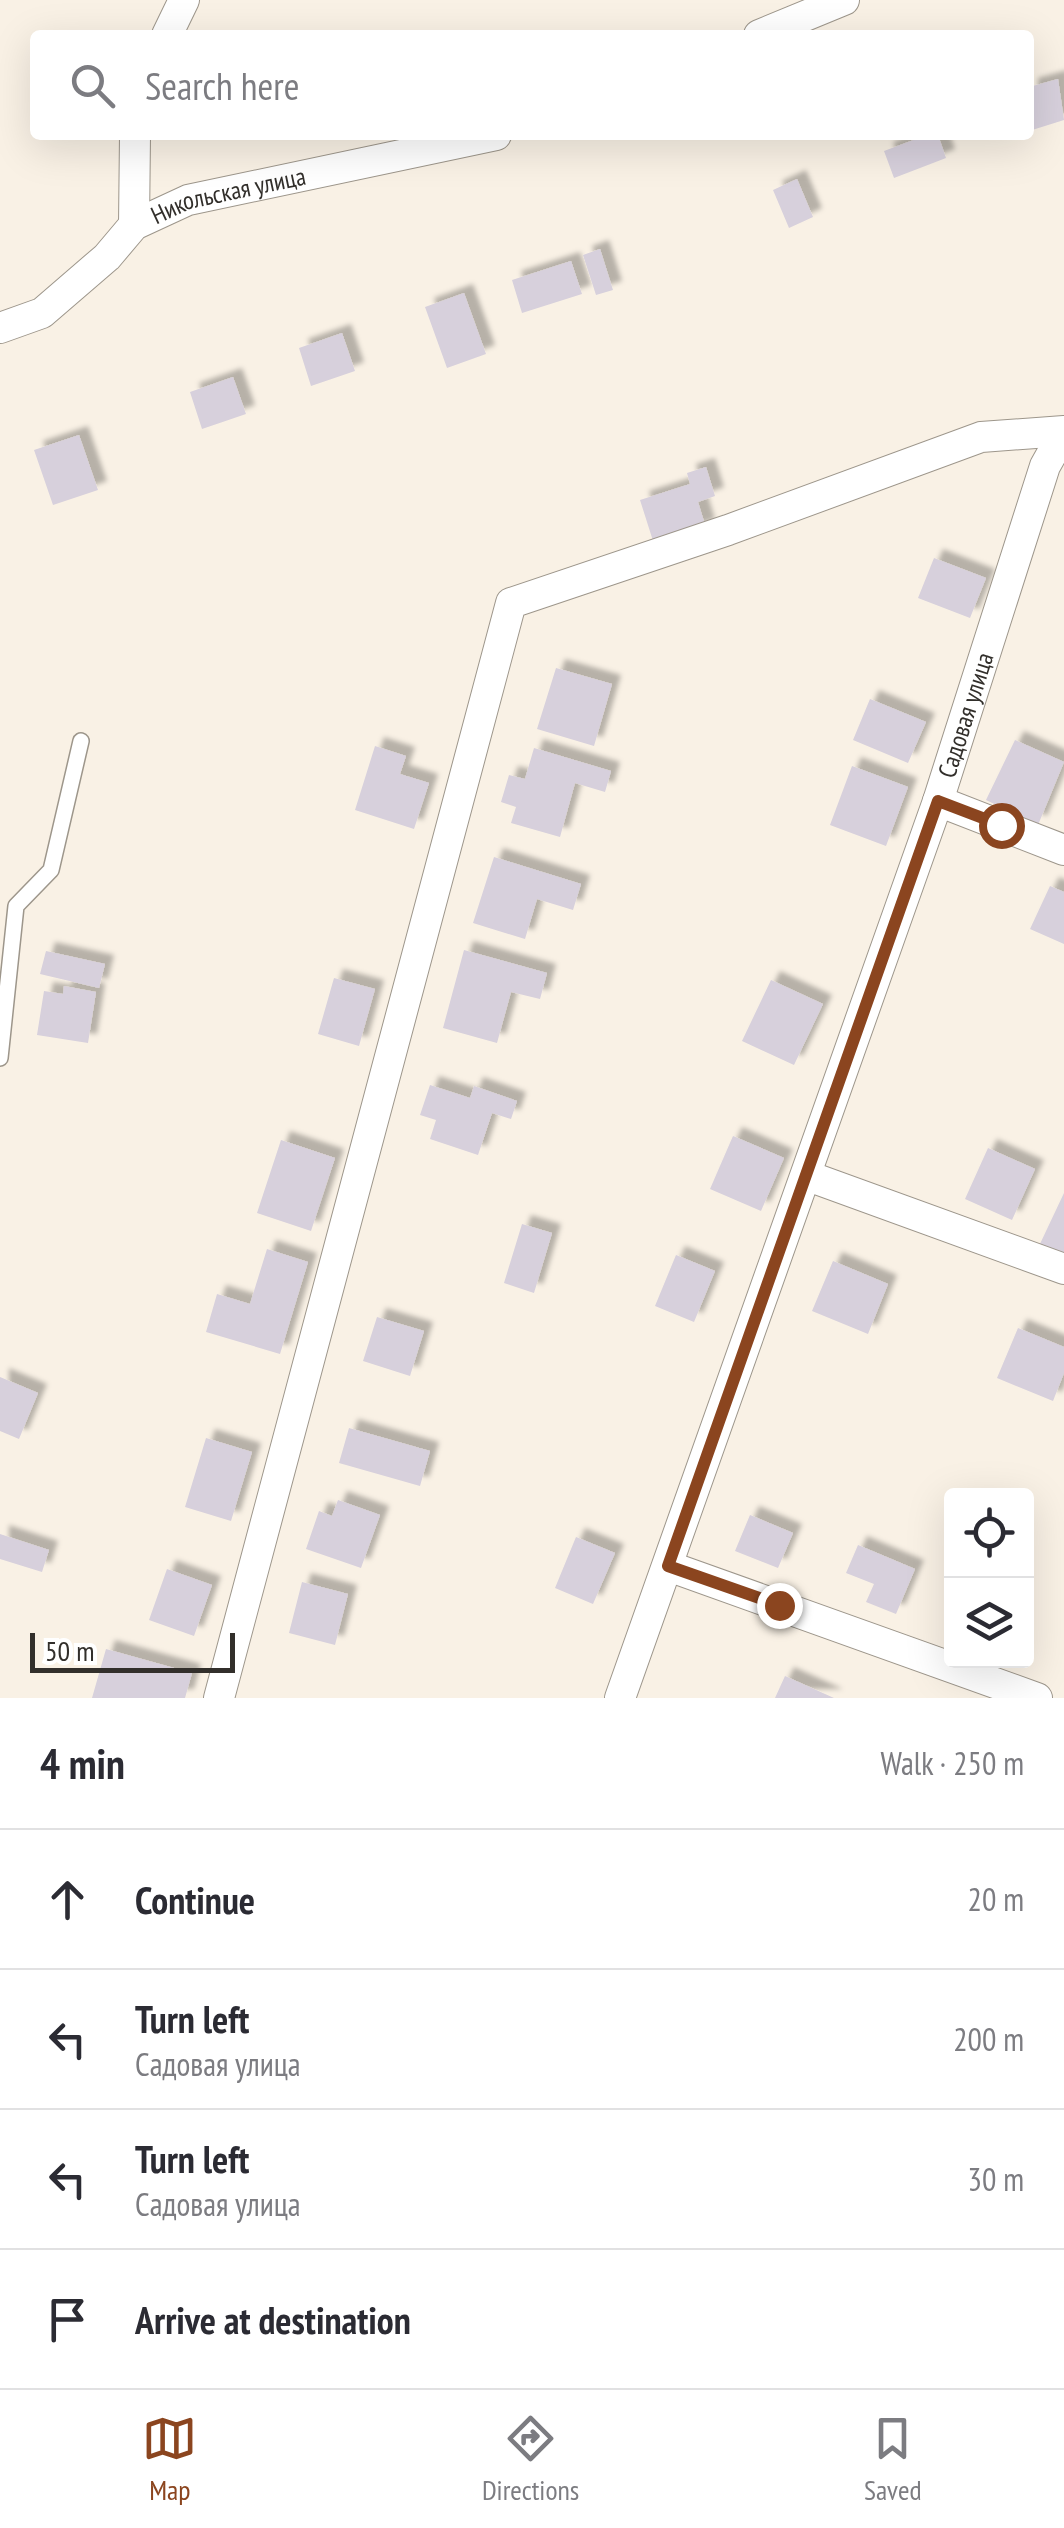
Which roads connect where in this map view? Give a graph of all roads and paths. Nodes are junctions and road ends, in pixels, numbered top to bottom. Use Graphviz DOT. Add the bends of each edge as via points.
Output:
graph roads {
  1 [pos="184,0"];
  2 [pos="844,0"];
  3 [pos="169,30"];
  4 [pos="771,30"];
  5 [pos="135,140"];
  6 [pos="472,140"];
  7 [pos="134,225"];
  8 [pos="0,328"];
  9 [pos="1064,432"];
  10 [pos="80,741"];
  11 [pos="938,801"];
  12 [pos="1064,850"];
  13 [pos="0,1058"];
  14 [pos="808,1176"];
  15 [pos="1064,1270"];
  16 [pos="668,1566"];
  17 [pos="219,1698"];
  18 [pos="620,1698"];
  19 [pos="1037,1698"];
  1 -- 3 [label="street"];
  2 -- 4 [label="street"];
  5 -- 7 [label="street"];
  6 -- 7 [label="street, Никольская улица" via="188,200"];
  7 -- 8 [label="street, Никольская улица" via="42,313"];
  9 -- 11 [label="street, Садовая улица" via="1046,466"];
  9 -- 17 [label="street" via="980,437 512,604"];
  10 -- 13 [label="lane" via="51,870 16,906"];
  11 -- 12 [label="street"];
  11 -- 14 [label="street, Садовая улица"];
  14 -- 15 [label="street"];
  14 -- 16 [label="street, Садовая улица"];
  16 -- 18 [label="street, Садовая улица"];
  16 -- 19 [label="street"];
}
